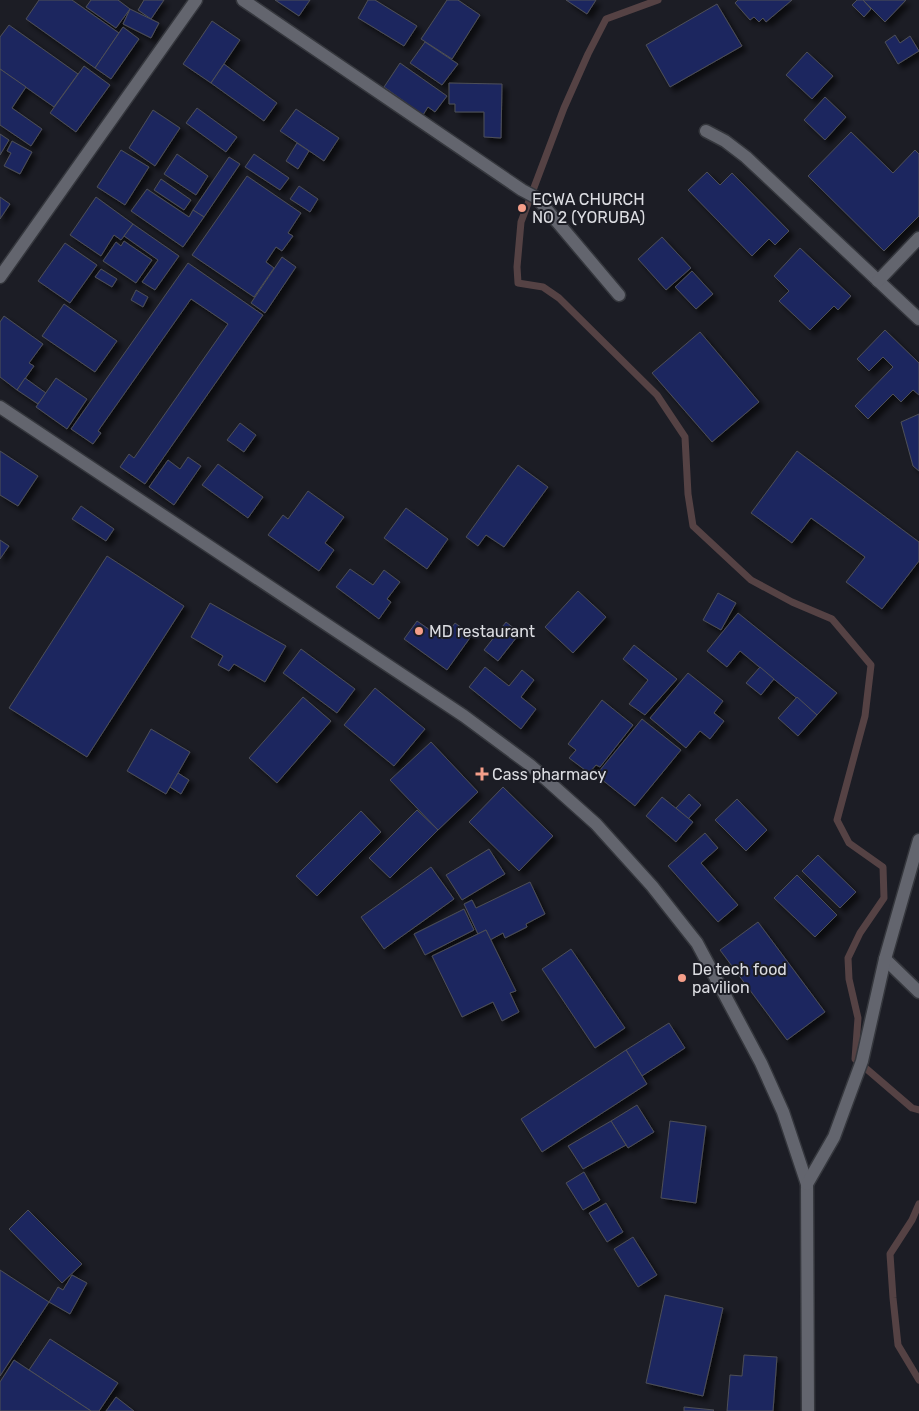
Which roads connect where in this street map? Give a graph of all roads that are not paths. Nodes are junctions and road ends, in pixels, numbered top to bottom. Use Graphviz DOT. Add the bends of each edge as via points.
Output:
graph roads {
  1 [pos="196,0"];
  2 [pos="243,0"];
  3 [pos="706,131"];
  4 [pos="919,238"];
  5 [pos="0,277"];
  6 [pos="878,281"];
  7 [pos="619,295"];
  8 [pos="919,319"];
  9 [pos="0,407"];
  10 [pos="919,840"];
  11 [pos="885,959"];
  12 [pos="919,992"];
  13 [pos="807,1184"];
  14 [pos="808,1411"];
  1 -- 5 [label="street"];
  2 -- 7 [label="street" via="537,198"];
  3 -- 6 [label="street" via="746,157"];
  4 -- 6 [label="street"];
  6 -- 8 [label="street"];
  9 -- 13 [label="street" via="464,716 530,765 596,824 652,886 697,943 761,1063 783,1112"];
  10 -- 11 [label="street"];
  11 -- 12 [label="street"];
  11 -- 13 [label="street" via="862,1061 834,1137"];
  13 -- 14 [label="street"];
}
